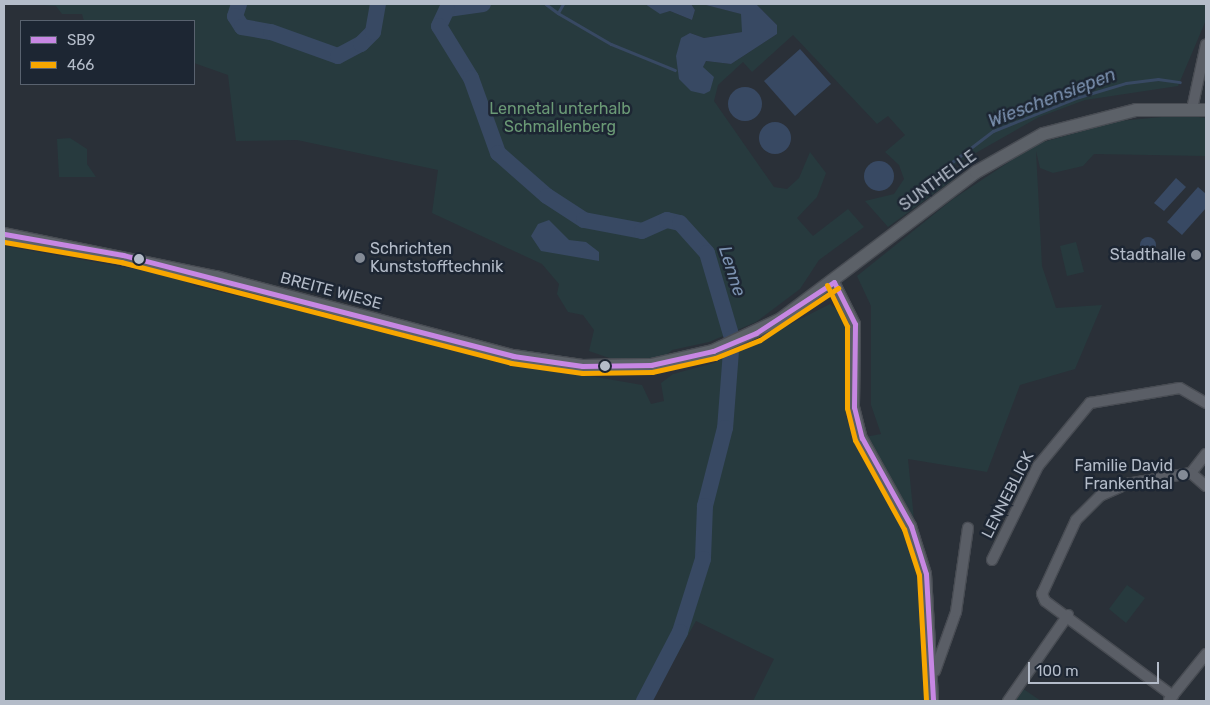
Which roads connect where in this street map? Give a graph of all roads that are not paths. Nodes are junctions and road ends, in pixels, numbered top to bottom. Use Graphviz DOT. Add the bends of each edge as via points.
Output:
graph roads {
  1 [pos="1206,44"];
  2 [pos="1192,109"];
  3 [pos="1206,110"];
  4 [pos="4,234"];
  5 [pos="834,282"];
  6 [pos="781,319"];
  7 [pos="1206,404"];
  8 [pos="1206,454"];
  9 [pos="1191,473"];
  10 [pos="1206,486"];
  11 [pos="968,528"];
  12 [pos="992,560"];
  13 [pos="1068,614"];
  14 [pos="1206,654"];
  15 [pos="934,672"];
  16 [pos="1172,699"];
  17 [pos="933,701"];
  18 [pos="1008,701"];
  1 -- 2 [label="street"];
  2 -- 3 [label="main road, SUNTHELLE"];
  2 -- 5 [label="main road, SUNTHELLE" via="1105,115 1023,144 976,172"];
  4 -- 6 [label="main road, BREITE WIESE" via="206,275 512,356 582,366 651,365 676,361 712,351"];
  5 -- 6 [label="main road, SUNTHELLE"];
  5 -- 15 [label="street" via="855,324 854,407 862,438 911,526 924,562"];
  7 -- 12 [label="street, LENNEBLICK" via="1180,388 1090,403 1038,466"];
  8 -- 9 [label="street"];
  9 -- 10 [label="street"];
  9 -- 13 [label="street" via="1117,487 1084,509 1042,594 1045,601"];
  11 -- 15 [label="street" via="954,621"];
  13 -- 16 [label="street"];
  13 -- 18 [label="street"];
  14 -- 16 [label="street"];
  15 -- 17 [label="street"];
}
